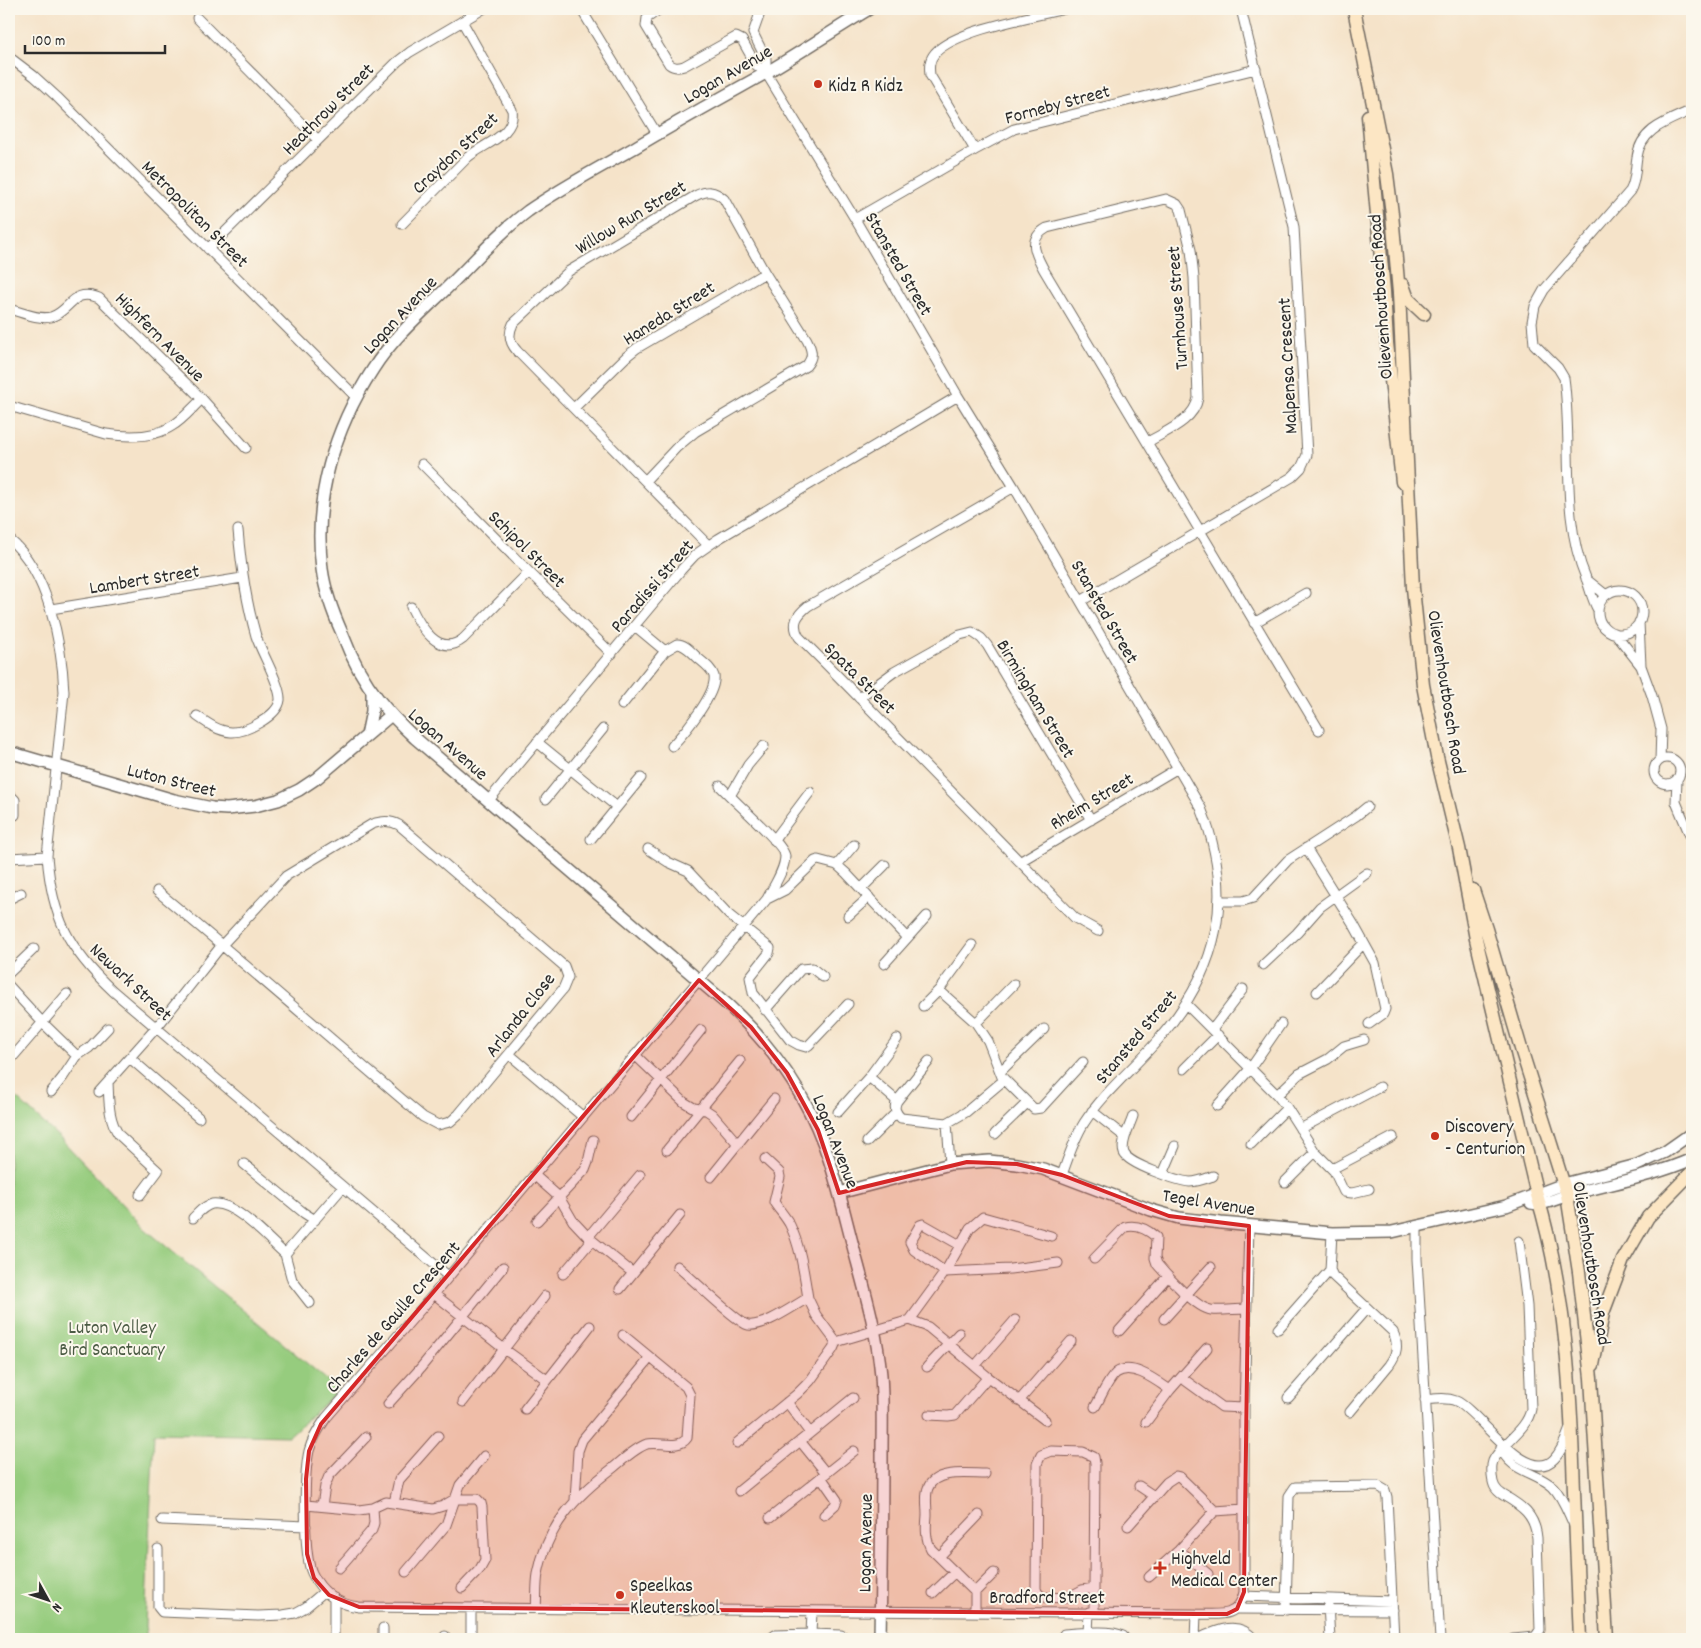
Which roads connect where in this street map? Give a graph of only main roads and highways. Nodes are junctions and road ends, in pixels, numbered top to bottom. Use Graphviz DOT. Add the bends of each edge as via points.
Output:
graph roads {
  1 [pos="1354,9"];
  2 [pos="1360,9"];
  3 [pos="1363,53"];
  4 [pos="1392,214"];
  5 [pos="1400,314"];
  6 [pos="1424,314"];
  7 [pos="1398,454"];
  8 [pos="1410,542"];
  9 [pos="1459,848"];
  10 [pos="1692,1172"];
  11 [pos="1591,1378"];
  12 [pos="1580,1639"];
  13 [pos="1607,1639"];
  1 -- 3 [label="main road, Olievenhoutbosch Road"];
  2 -- 3 [label="main road, Olievenhoutbosch Road"];
  3 -- 4 [label="main road, Olievenhoutbosch Road"];
  3 -- 7 [label="main road, Olievenhoutbosch Road"];
  4 -- 5 [label="main road, Olievenhoutbosch Road"];
  4 -- 6 [label="main road" via="1399,243 1404,293"];
  5 -- 7 [label="main road" via="1393,320"];
  5 -- 8 [label="main road, Olievenhoutbosch Road"];
  7 -- 8 [label="main road, Olievenhoutbosch Road"];
  8 -- 9 [label="main road, Olievenhoutbosch Road" via="1423,685"];
  9 -- 11 [label="main road, Olievenhoutbosch Road" via="1565,1190 1579,1272"];
  9 -- 12 [label="main road, Olievenhoutbosch Road" via="1476,939 1547,1229 1562,1310 1572,1423"];
  10 -- 11 [label="main road" via="1648,1216 1623,1260 1603,1314"];
  11 -- 13 [label="main road, Olievenhoutbosch Road"];
}
